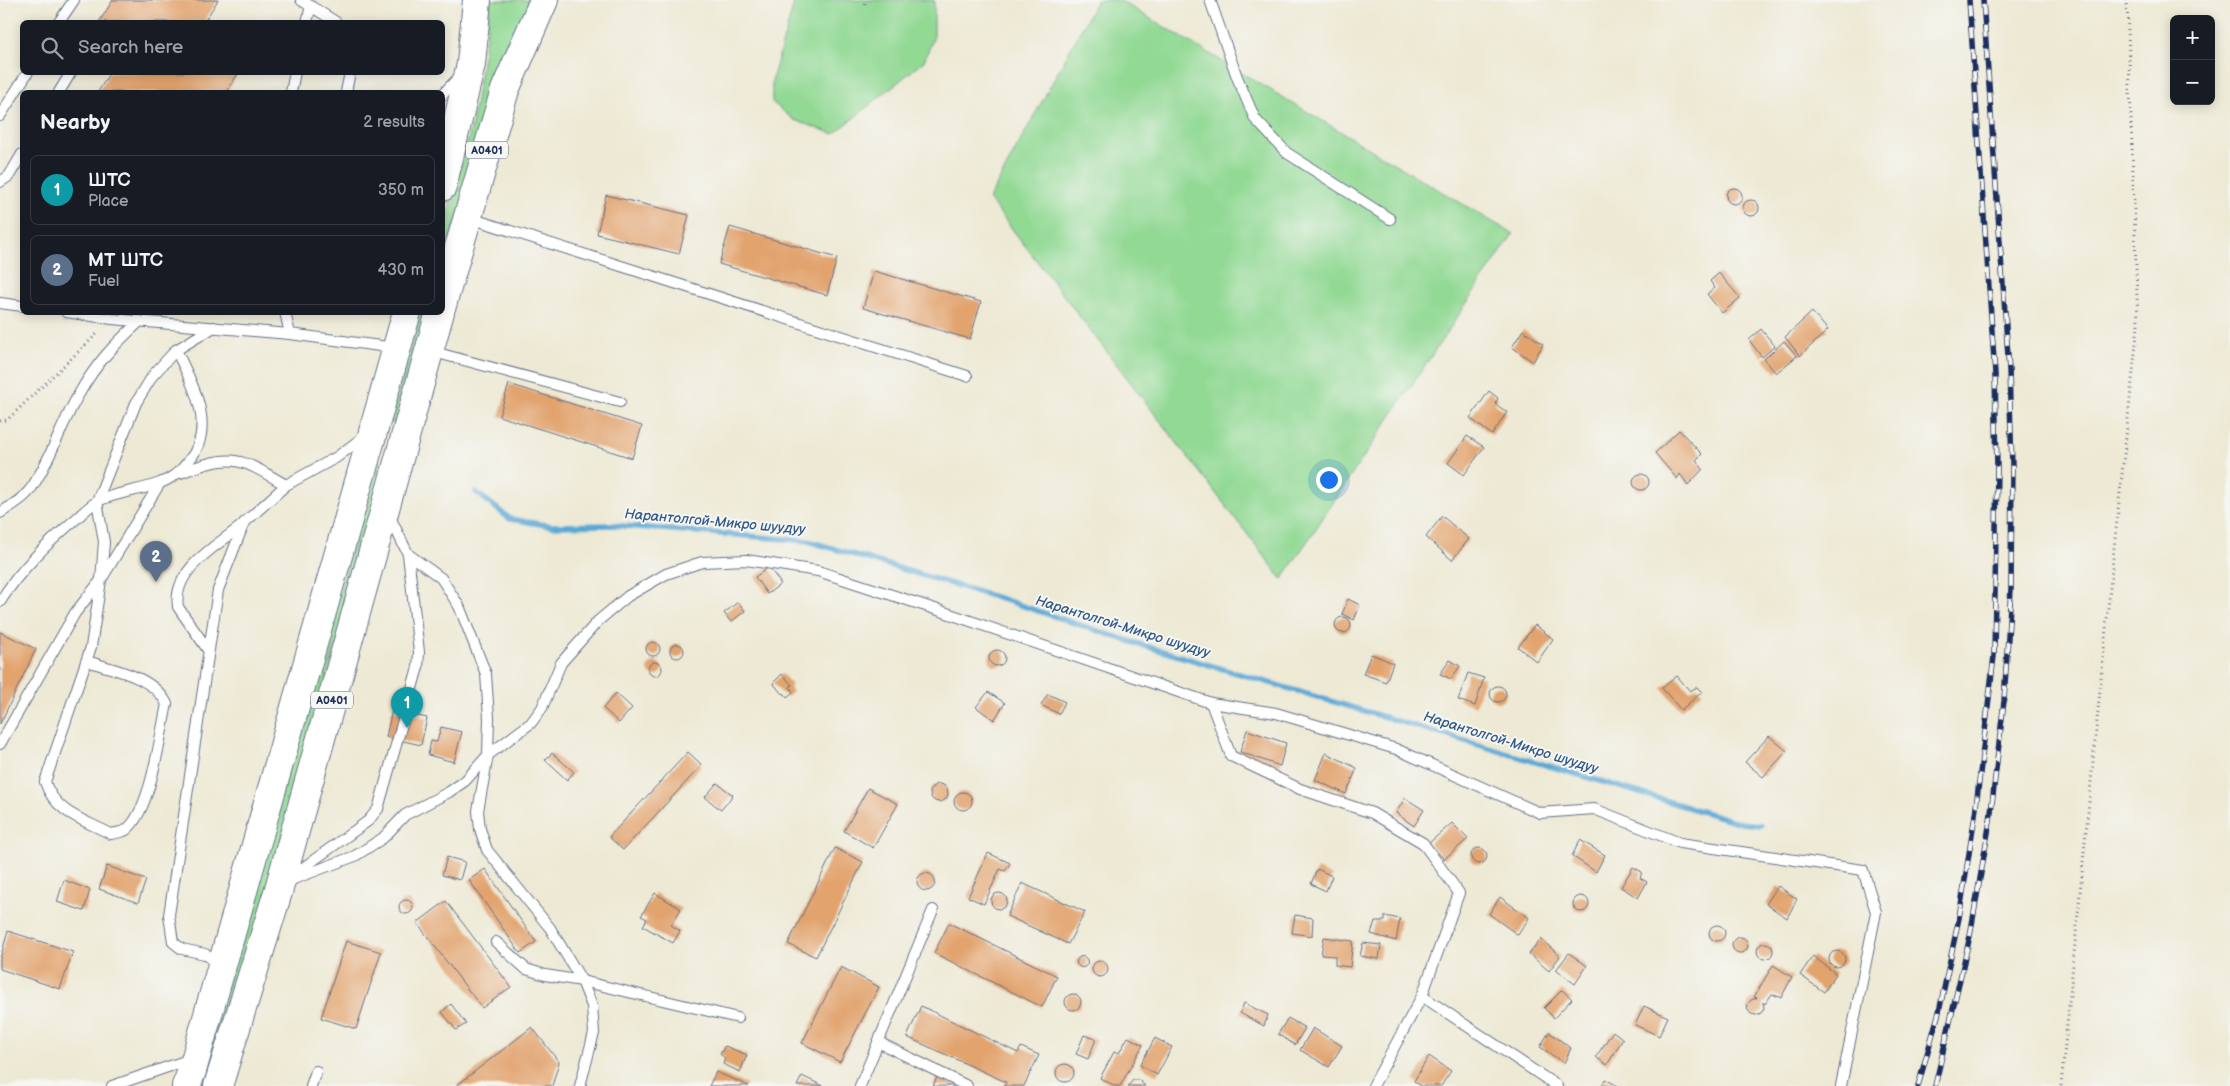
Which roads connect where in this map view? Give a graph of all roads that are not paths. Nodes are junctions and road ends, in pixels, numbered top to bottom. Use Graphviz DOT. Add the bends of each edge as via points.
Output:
graph roads {
  1 [pos="74,0"];
  2 [pos="301,0"];
  3 [pos="477,0"];
  4 [pos="544,0"];
  5 [pos="1210,0"];
  6 [pos="311,6"];
  7 [pos="61,20"];
  8 [pos="308,20"];
  9 [pos="333,20"];
  10 [pos="471,64"];
  11 [pos="26,75"];
  12 [pos="69,75"];
  13 [pos="295,75"];
  14 [pos="349,75"];
  15 [pos="60,90"];
  16 [pos="292,90"];
  17 [pos="346,90"];
  18 [pos="445,92"];
  19 [pos="0,116"];
  20 [pos="20,157"];
  21 [pos="445,174"];
  22 [pos="0,182"];
  23 [pos="468,217"];
  24 [pos="1390,219"];
  25 [pos="445,295"];
  26 [pos="0,303"];
  27 [pos="20,306"];
  28 [pos="86,315"];
  29 [pos="287,315"];
  30 [pos="406,315"];
  31 [pos="439,315"];
  32 [pos="140,321"];
  33 [pos="214,328"];
  34 [pos="290,334"];
  35 [pos="396,348"];
  36 [pos="176,350"];
  37 [pos="429,351"];
  38 [pos="967,376"];
  39 [pos="620,402"];
  40 [pos="371,438"];
  41 [pos="400,455"];
  42 [pos="179,473"];
  43 [pos="160,483"];
  44 [pos="286,485"];
  45 [pos="97,501"];
  46 [pos="385,508"];
  47 [pos="0,513"];
  48 [pos="244,524"];
  49 [pos="408,554"];
  50 [pos="101,580"];
  51 [pos="0,602"];
  52 [pos="208,650"];
  53 [pos="87,660"];
  54 [pos="1211,703"];
  55 [pos="0,744"];
  56 [pos="488,755"];
  57 [pos="280,884"];
  58 [pos="933,910"];
  59 [pos="496,942"];
  60 [pos="222,966"];
  61 [pos="582,981"];
  62 [pos="1422,996"];
  63 [pos="738,1018"];
  64 [pos="878,1042"];
  65 [pos="196,1058"];
  66 [pos="316,1071"];
  67 [pos="112,1086"];
  68 [pos="186,1086"];
  69 [pos="218,1086"];
  70 [pos="311,1086"];
  71 [pos="580,1086"];
  72 [pos="860,1086"];
  73 [pos="967,1086"];
  74 [pos="1373,1086"];
  75 [pos="1557,1086"];
  76 [pos="1841,1086"];
  1 -- 7 [label="lane"];
  2 -- 6 [label="lane"];
  3 -- 10 [label="highway, A0401"];
  4 -- 23 [label="highway, A0401" via="505,90"];
  5 -- 24 [label="lane" via="1237,77 1256,119 1287,153"];
  6 -- 8 [label="lane"];
  6 -- 9 [label="lane"];
  10 -- 18 [label="lane"];
  10 -- 21 [label="highway, A0401"];
  11 -- 19 [label="lane"];
  12 -- 15 [label="lane"];
  13 -- 16 [label="lane"];
  14 -- 17 [label="lane"];
  20 -- 22 [label="lane" via="9,176"];
  23 -- 25 [label="highway, A0401"];
  23 -- 38 [label="lane"];
  26 -- 27 [label="lane"];
  28 -- 32 [label="lane"];
  29 -- 34 [label="lane"];
  30 -- 35 [label="highway, A0401"];
  31 -- 37 [label="highway, A0401"];
  32 -- 33 [label="lane"];
  32 -- 47 [label="lane" via="109,349 96,366 32,488"];
  33 -- 34 [label="lane"];
  33 -- 36 [label="lane"];
  34 -- 35 [label="lane"];
  35 -- 40 [label="highway, A0401"];
  36 -- 42 [label="lane" via="197,398 203,423 195,455"];
  36 -- 45 [label="lane" via="153,375 136,403"];
  37 -- 39 [label="lane"];
  37 -- 41 [label="highway, A0401"];
  40 -- 41 [label="highway"];
  40 -- 44 [label="lane"];
  40 -- 60 [label="highway, A0401"];
  41 -- 46 [label="highway, A0401"];
  42 -- 43 [label="lane"];
  42 -- 44 [label="lane" via="227,459 246,462"];
  43 -- 45 [label="lane"];
  43 -- 50 [label="lane"];
  44 -- 48 [label="lane"];
  45 -- 50 [label="lane" via="104,542"];
  45 -- 51 [label="lane" via="36,556 11,583"];
  46 -- 49 [label="lane"];
  46 -- 57 [label="highway, A0401"];
  48 -- 52 [label="lane" via="218,590"];
  48 -- 52 [label="lane" via="191,567 181,582 178,607"];
  49 -- 56 [label="lane" via="441,578 454,599 486,674"];
  49 -- 57 [label="lane" via="418,667 378,808 368,821"];
  50 -- 53 [label="lane"];
  50 -- 55 [label="lane" via="75,613"];
  52 -- 60 [label="lane" via="169,915 173,942 182,949 205,954"];
  53 -- 53 [label="lane" via="154,687 167,704 146,800 135,821 125,831 111,834 58,806 45,782"];
  54 -- 56 [label="lane" via="818,571 746,560 702,562 666,574 628,596 598,621 561,663 542,708 530,723"];
  54 -- 62 [label="lane" via="1231,756 1300,789 1372,813 1423,843 1446,873 1459,893"];
  54 -- 76 [label="lane" via="1276,712 1396,749 1540,813 1594,809 1680,843 1863,870 1876,912"];
  56 -- 57 [label="lane" via="465,781 405,815 383,838 354,856"];
  56 -- 61 [label="lane" via="478,811 487,850 550,928"];
  57 -- 69 [label="highway, A0401"];
  58 -- 64 [label="lane"];
  59 -- 61 [label="lane" via="526,969"];
  60 -- 65 [label="highway, A0401"];
  61 -- 63 [label="lane"];
  61 -- 71 [label="lane" via="592,1006 594,1033"];
  62 -- 74 [label="lane"];
  62 -- 75 [label="lane"];
  64 -- 72 [label="lane"];
  64 -- 73 [label="lane"];
  65 -- 67 [label="lane"];
  65 -- 68 [label="highway, A0401"];
  66 -- 70 [label="lane"];
}
